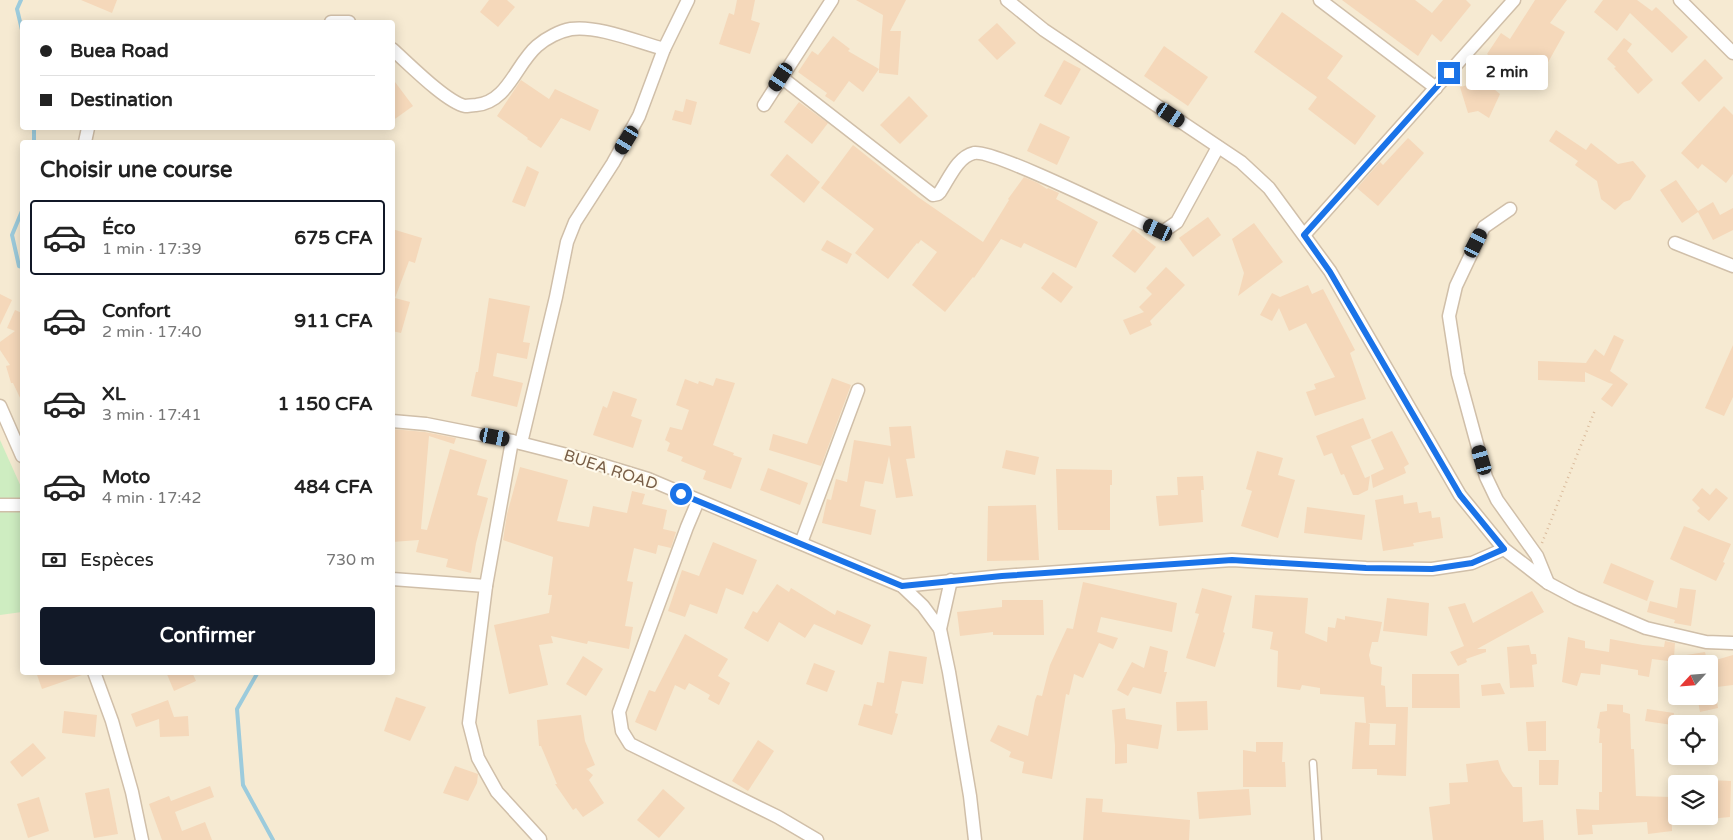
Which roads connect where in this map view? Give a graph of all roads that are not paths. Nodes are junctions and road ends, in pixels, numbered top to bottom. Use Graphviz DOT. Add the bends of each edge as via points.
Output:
graph roads {
  1 [pos="688,0"];
  2 [pos="832,0"];
  3 [pos="1007,0"];
  4 [pos="1320,0"];
  5 [pos="1514,0"];
  6 [pos="1682,1"];
  7 [pos="664,49"];
  8 [pos="395,52"];
  9 [pos="1733,53"];
  10 [pos="781,77"];
  11 [pos="1436,88"];
  12 [pos="764,105"];
  13 [pos="1218,147"];
  14 [pos="1510,209"];
  15 [pos="1304,235"];
  16 [pos="1675,243"];
  17 [pos="1733,266"];
  18 [pos="858,390"];
  19 [pos="0,406"];
  20 [pos="395,421"];
  21 [pos="517,442"];
  22 [pos="20,451"];
  23 [pos="698,501"];
  24 [pos="0,505"];
  25 [pos="20,506"];
  26 [pos="801,543"];
  27 [pos="1504,549"];
  28 [pos="395,579"];
  29 [pos="951,580"];
  30 [pos="1548,583"];
  31 [pos="486,586"];
  32 [pos="902,586"];
  33 [pos="940,629"];
  34 [pos="1733,643"];
  35 [pos="95,675"];
  36 [pos="1313,763"];
  37 [pos="540,838"];
  38 [pos="142,840"];
  39 [pos="817,840"];
  40 [pos="975,840"];
  41 [pos="1318,840"];
  1 -- 7 [label="street"];
  2 -- 10 [label="street"];
  3 -- 13 [label="street" via="1044,30"];
  4 -- 11 [label="street"];
  5 -- 11 [label="street"];
  6 -- 9 [label="street"];
  7 -- 8 [label="street" via="588,27 570,29 537,46 496,98 465,106 447,97"];
  7 -- 21 [label="street" via="627,140 575,222 567,242 556,297"];
  10 -- 12 [label="street"];
  10 -- 13 [label="street" via="933,194 940,192 960,160 980,152 1164,231 1177,222"];
  11 -- 15 [label="street"];
  13 -- 15 [label="street" via="1241,162 1269,188"];
  14 -- 30 [label="street" via="1484,227 1456,286 1449,316 1458,374 1486,478 1497,500 1537,556"];
  15 -- 27 [label="street" via="1330,272 1460,495"];
  16 -- 17 [label="street"];
  18 -- 26 [label="street"];
  19 -- 22 [label="street"];
  20 -- 21 [label="street, BUEA ROAD"];
  21 -- 23 [label="street, BUEA ROAD" via="648,479"];
  21 -- 31 [label="street"];
  23 -- 26 [label="street, BUEA ROAD"];
  23 -- 39 [label="street" via="619,712 622,731 630,744 778,817"];
  24 -- 25 [label="street"];
  26 -- 32 [label="street, BUEA ROAD"];
  27 -- 29 [label="street" via="1472,563 1432,569 1232,560"];
  27 -- 30 [label="street"];
  28 -- 31 [label="street"];
  29 -- 32 [label="street"];
  29 -- 33 [label="street"];
  30 -- 34 [label="street" via="1646,628 1706,642"];
  31 -- 37 [label="street" via="469,723 478,758 496,792"];
  32 -- 33 [label="street"];
  33 -- 40 [label="street"];
  35 -- 38 [label="street" via="112,721"];
  36 -- 41 [label="lane"];
}
